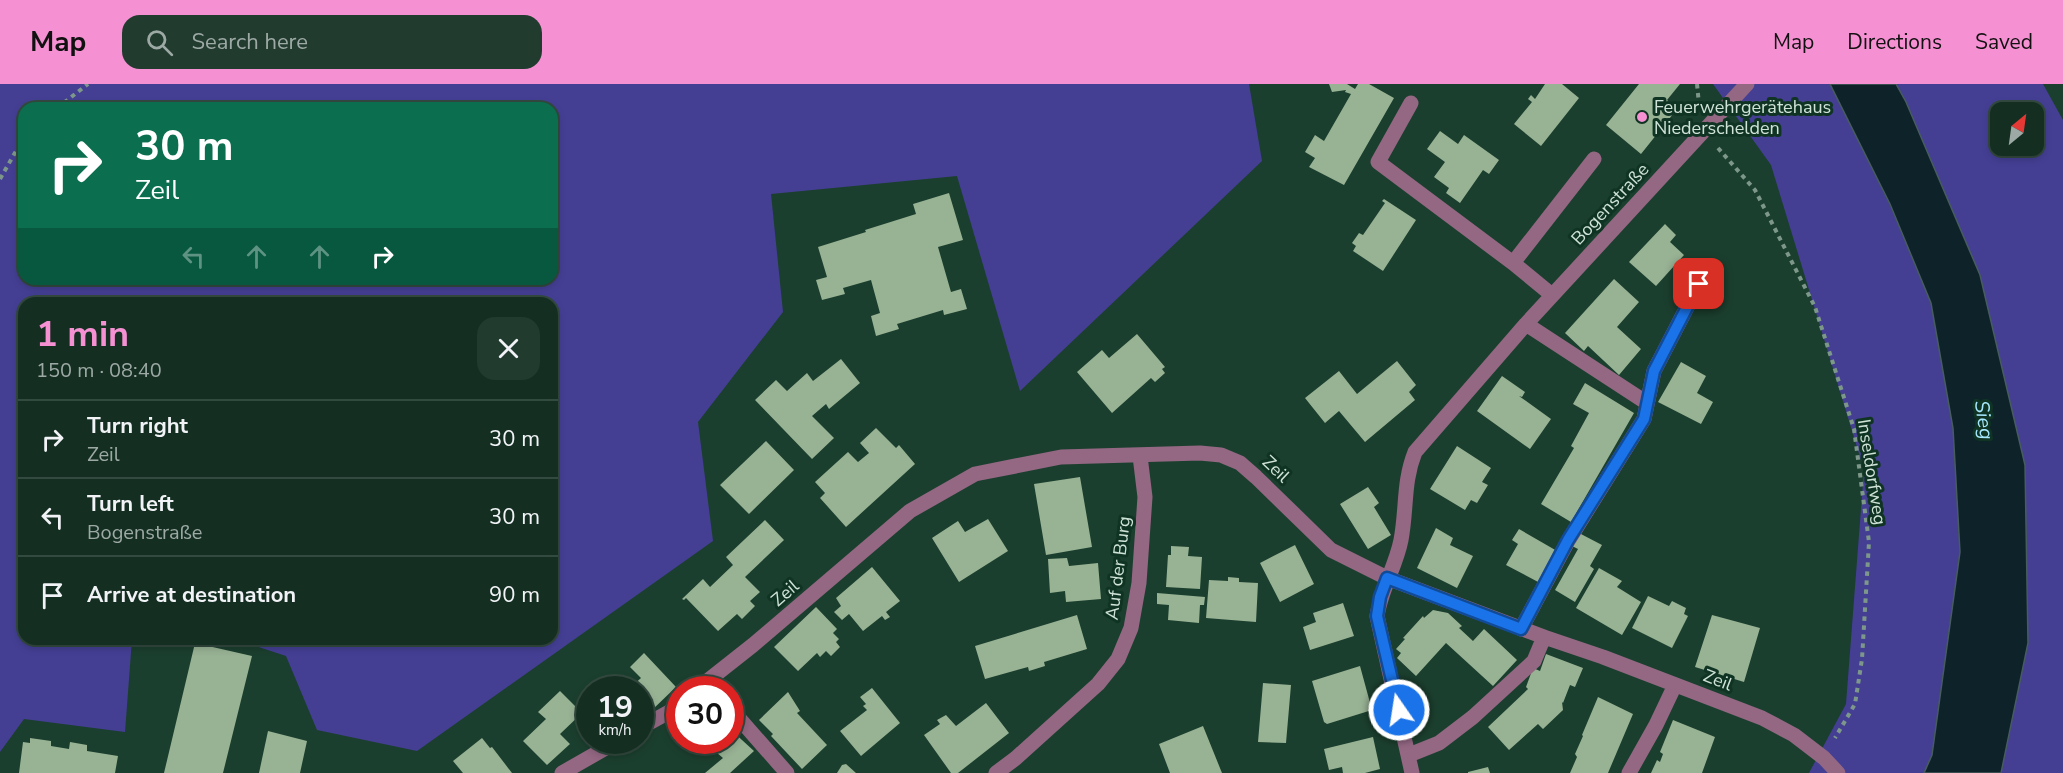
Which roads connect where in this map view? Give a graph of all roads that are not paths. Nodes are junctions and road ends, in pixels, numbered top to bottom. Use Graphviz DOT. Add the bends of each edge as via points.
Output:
graph roads {
  1 [pos="1747,84"];
  2 [pos="1411,103"];
  3 [pos="1593,159"];
  4 [pos="1513,263"];
  5 [pos="1699,284"];
  6 [pos="1552,295"];
  7 [pos="1526,324"];
  8 [pos="1647,402"];
  9 [pos="1140,456"];
  10 [pos="1387,578"];
  11 [pos="1521,629"];
  12 [pos="1544,638"];
  13 [pos="718,676"];
  14 [pos="1675,685"];
  15 [pos="744,724"];
  16 [pos="595,754"];
  17 [pos="1409,755"];
  18 [pos="562,773"];
  19 [pos="787,773"];
  20 [pos="996,773"];
  21 [pos="1412,773"];
  22 [pos="1629,773"];
  23 [pos="1838,773"];
  1 -- 6 [label="street, Bogenstraße"];
  2 -- 4 [label="street" via="1378,162"];
  3 -- 4 [label="street"];
  4 -- 6 [label="street"];
  5 -- 8 [label="street" via="1654,371"];
  6 -- 7 [label="street, Bogenstraße"];
  7 -- 8 [label="street"];
  7 -- 10 [label="street, Bogenstraße" via="1415,452 1407,471 1400,543"];
  8 -- 11 [label="street" via="1644,419 1568,540"];
  9 -- 10 [label="street, Zeil" via="1200,453 1221,455 1240,463 1331,550"];
  9 -- 13 [label="street, Zeil" via="1061,458 975,474 910,511"];
  9 -- 20 [label="street, Auf der Burg" via="1145,497 1139,583 1131,628 1118,659 1098,684"];
  10 -- 11 [label="street, Zeil"];
  10 -- 17 [label="street, Bogenstraße" via="1377,616"];
  11 -- 12 [label="street, Zeil"];
  12 -- 14 [label="street, Zeil"];
  12 -- 17 [label="street" via="1534,661 1473,717 1439,742"];
  14 -- 22 [label="street"];
  14 -- 23 [label="street, Zeil" via="1762,718 1794,735"];
  15 -- 19 [label="street"];
  16 -- 18 [label="street"];
  17 -- 21 [label="street, Bogenstraße"];
}
